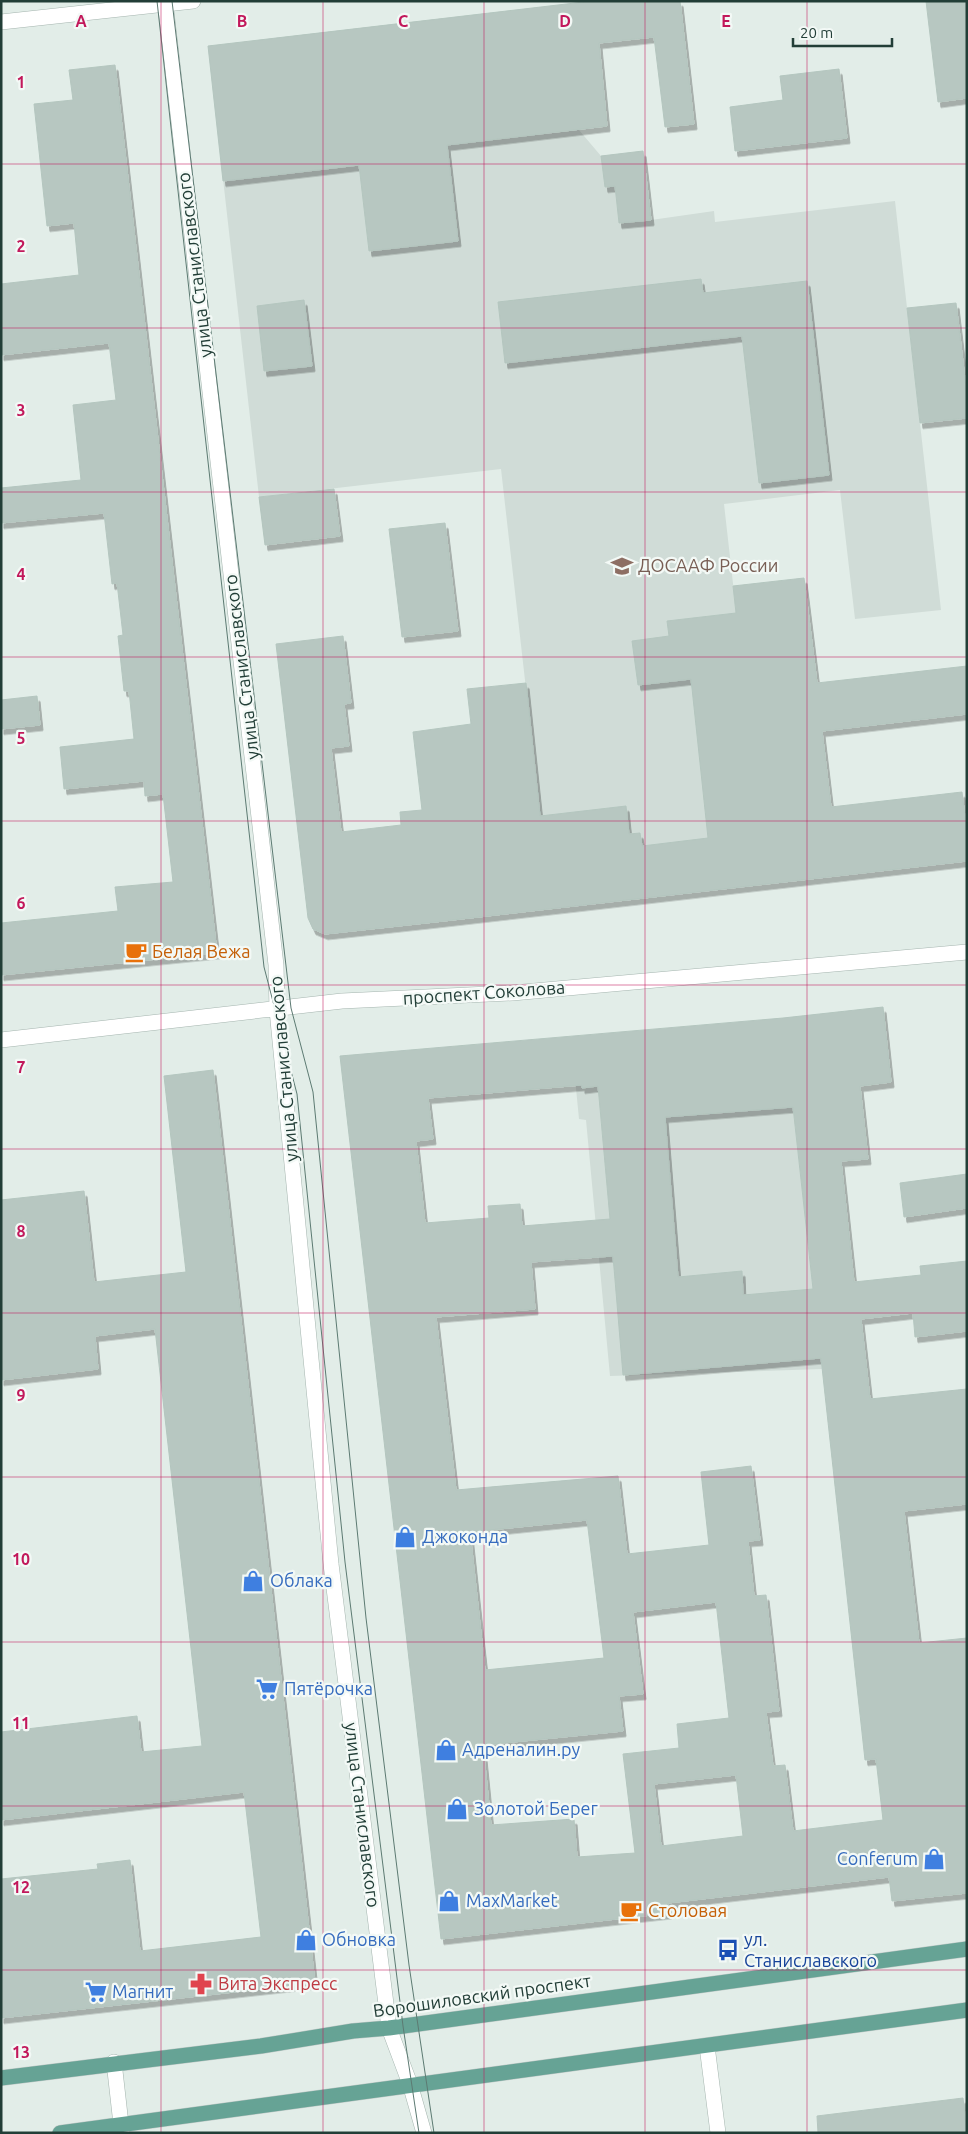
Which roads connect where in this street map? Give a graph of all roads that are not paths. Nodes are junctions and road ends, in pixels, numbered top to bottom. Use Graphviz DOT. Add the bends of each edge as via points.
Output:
graph roads {
  1 [pos="193,1"];
  2 [pos="165,3"];
  3 [pos="1,22"];
  4 [pos="967,952"];
  5 [pos="277,1010"];
  6 [pos="1,1040"];
  7 [pos="967,1949"];
  8 [pos="967,2010"];
  9 [pos="389,2028"];
  10 [pos="706,2046"];
  11 [pos="114,2062"];
  12 [pos="1,2078"];
  13 [pos="410,2084"];
  14 [pos="121,2129"];
  15 [pos="60,2133"];
  16 [pos="424,2133"];
  17 [pos="718,2133"];
  1 -- 2 [label="street"];
  2 -- 3 [label="street"];
  2 -- 5 [label="street, улица Станиславского" via="276,965"];
  4 -- 5 [label="street, проспект Соколова" via="512,993 342,1001"];
  5 -- 6 [label="street, проспект Соколова"];
  5 -- 9 [label="street, улица Станиславского" via="331,1564"];
  7 -- 9 [label="main road, Ворошиловский проспект"];
  8 -- 10 [label="main road"];
  9 -- 11 [label="main road, Ворошиловский проспект"];
  9 -- 13 [label="street, улица Станиславского"];
  10 -- 13 [label="main road"];
  10 -- 17 [label="street"];
  11 -- 12 [label="main road, Ворошиловский проспект"];
  11 -- 14 [label="street"];
  13 -- 14 [label="main road"];
  13 -- 16 [label="street, улица Станиславского"];
  14 -- 15 [label="main road"];
}
